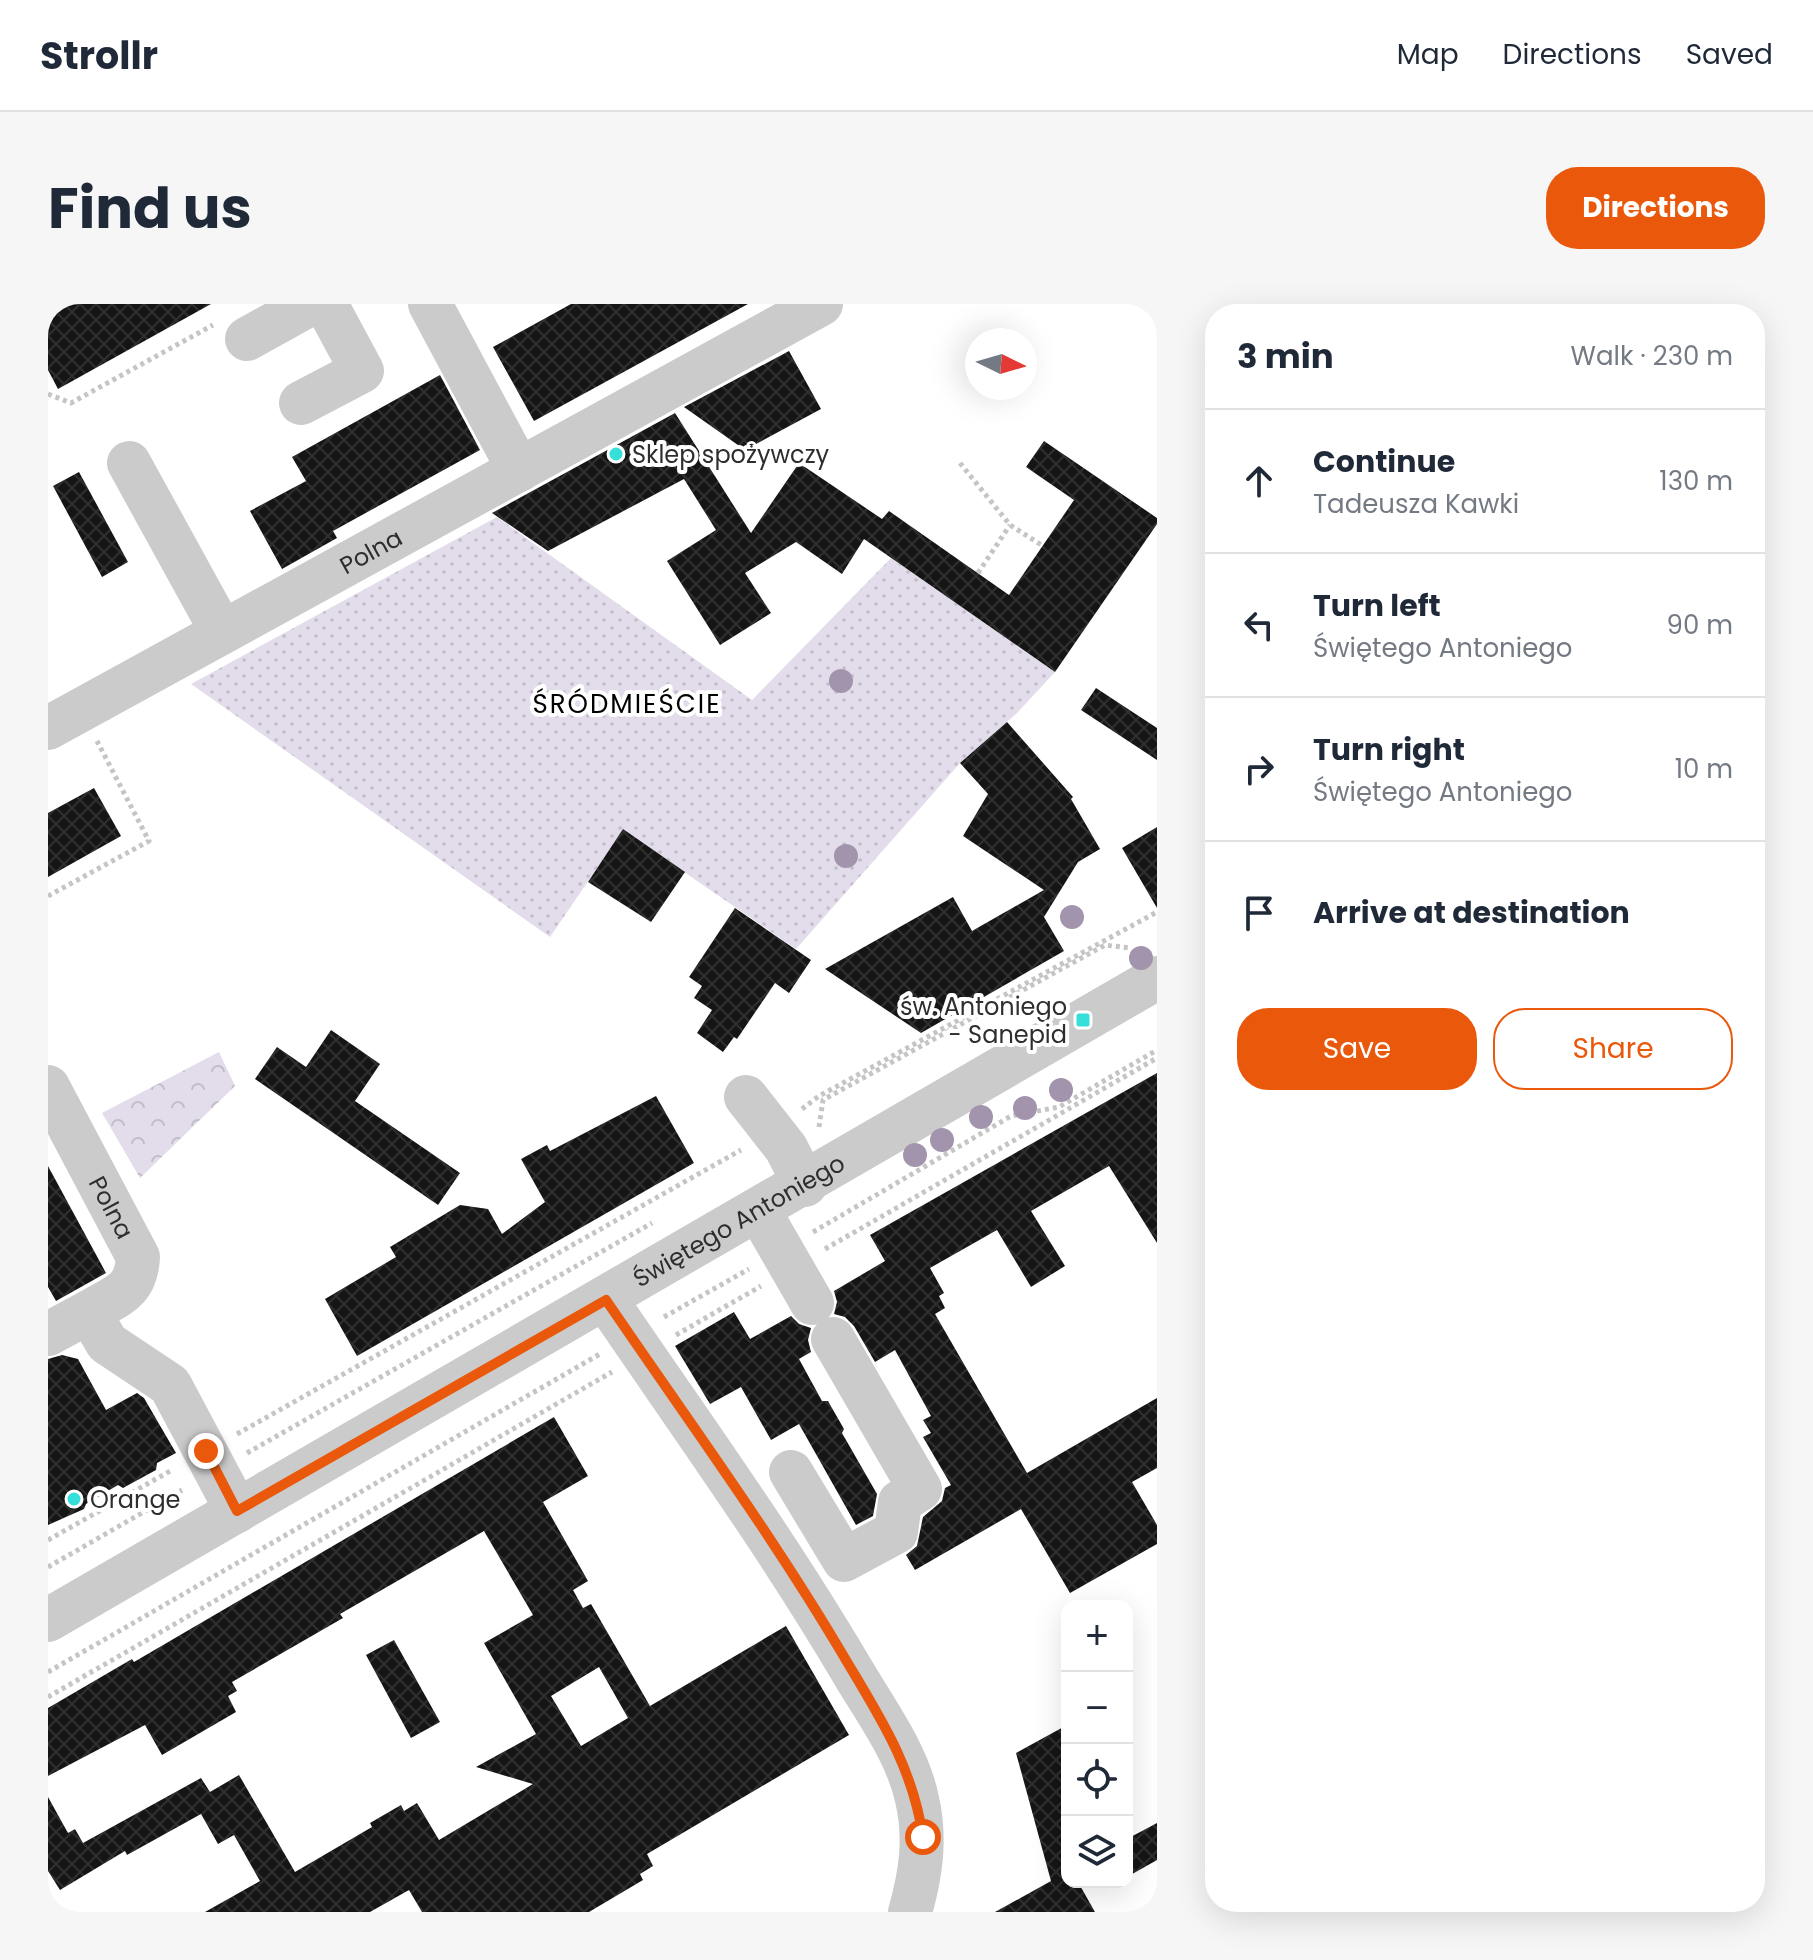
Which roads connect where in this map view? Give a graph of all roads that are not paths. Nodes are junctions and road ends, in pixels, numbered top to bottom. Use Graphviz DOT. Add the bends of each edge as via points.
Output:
graph roads {
  1 [pos="310,304"];
  2 [pos="326,304"];
  3 [pos="430,304"];
  4 [pos="802,308"];
  5 [pos="235,329"];
  6 [pos="301,403"];
  7 [pos="129,463"];
  8 [pos="519,470"];
  9 [pos="222,632"];
  10 [pos="48,728"];
  11 [pos="1144,963"];
  12 [pos="48,1087"];
  13 [pos="746,1097"];
  14 [pos="788,1155"];
  15 [pos="759,1211"];
  16 [pos="606,1300"];
  17 [pos="89,1312"];
  18 [pos="48,1334"];
  19 [pos="791,1472"];
  20 [pos="237,1511"];
  21 [pos="48,1620"];
  22 [pos="910,1912"];
  1 -- 5 [label="street"];
  2 -- 6 [label="street" via="362,371"];
  3 -- 8 [label="street"];
  4 -- 8 [label="street, Polna"];
  7 -- 9 [label="street"];
  8 -- 9 [label="street, Polna"];
  9 -- 10 [label="street, Polna"];
  11 -- 14 [label="street, Świętego Antoniego"];
  12 -- 17 [label="street, Polna" via="138,1257 132,1287"];
  13 -- 14 [label="street"];
  14 -- 15 [label="street, Świętego Antoniego"];
  15 -- 16 [label="street, Świętego Antoniego"];
  15 -- 19 [label="street" via="920,1489 900,1502 896,1532 844,1560"];
  16 -- 20 [label="street, Świętego Antoniego"];
  16 -- 22 [label="street" via="798,1579 900,1753 917,1796 923,1837"];
  17 -- 18 [label="street"];
  17 -- 20 [label="street" via="107,1343 170,1385"];
  20 -- 21 [label="street, Świętego Antoniego"];
}
